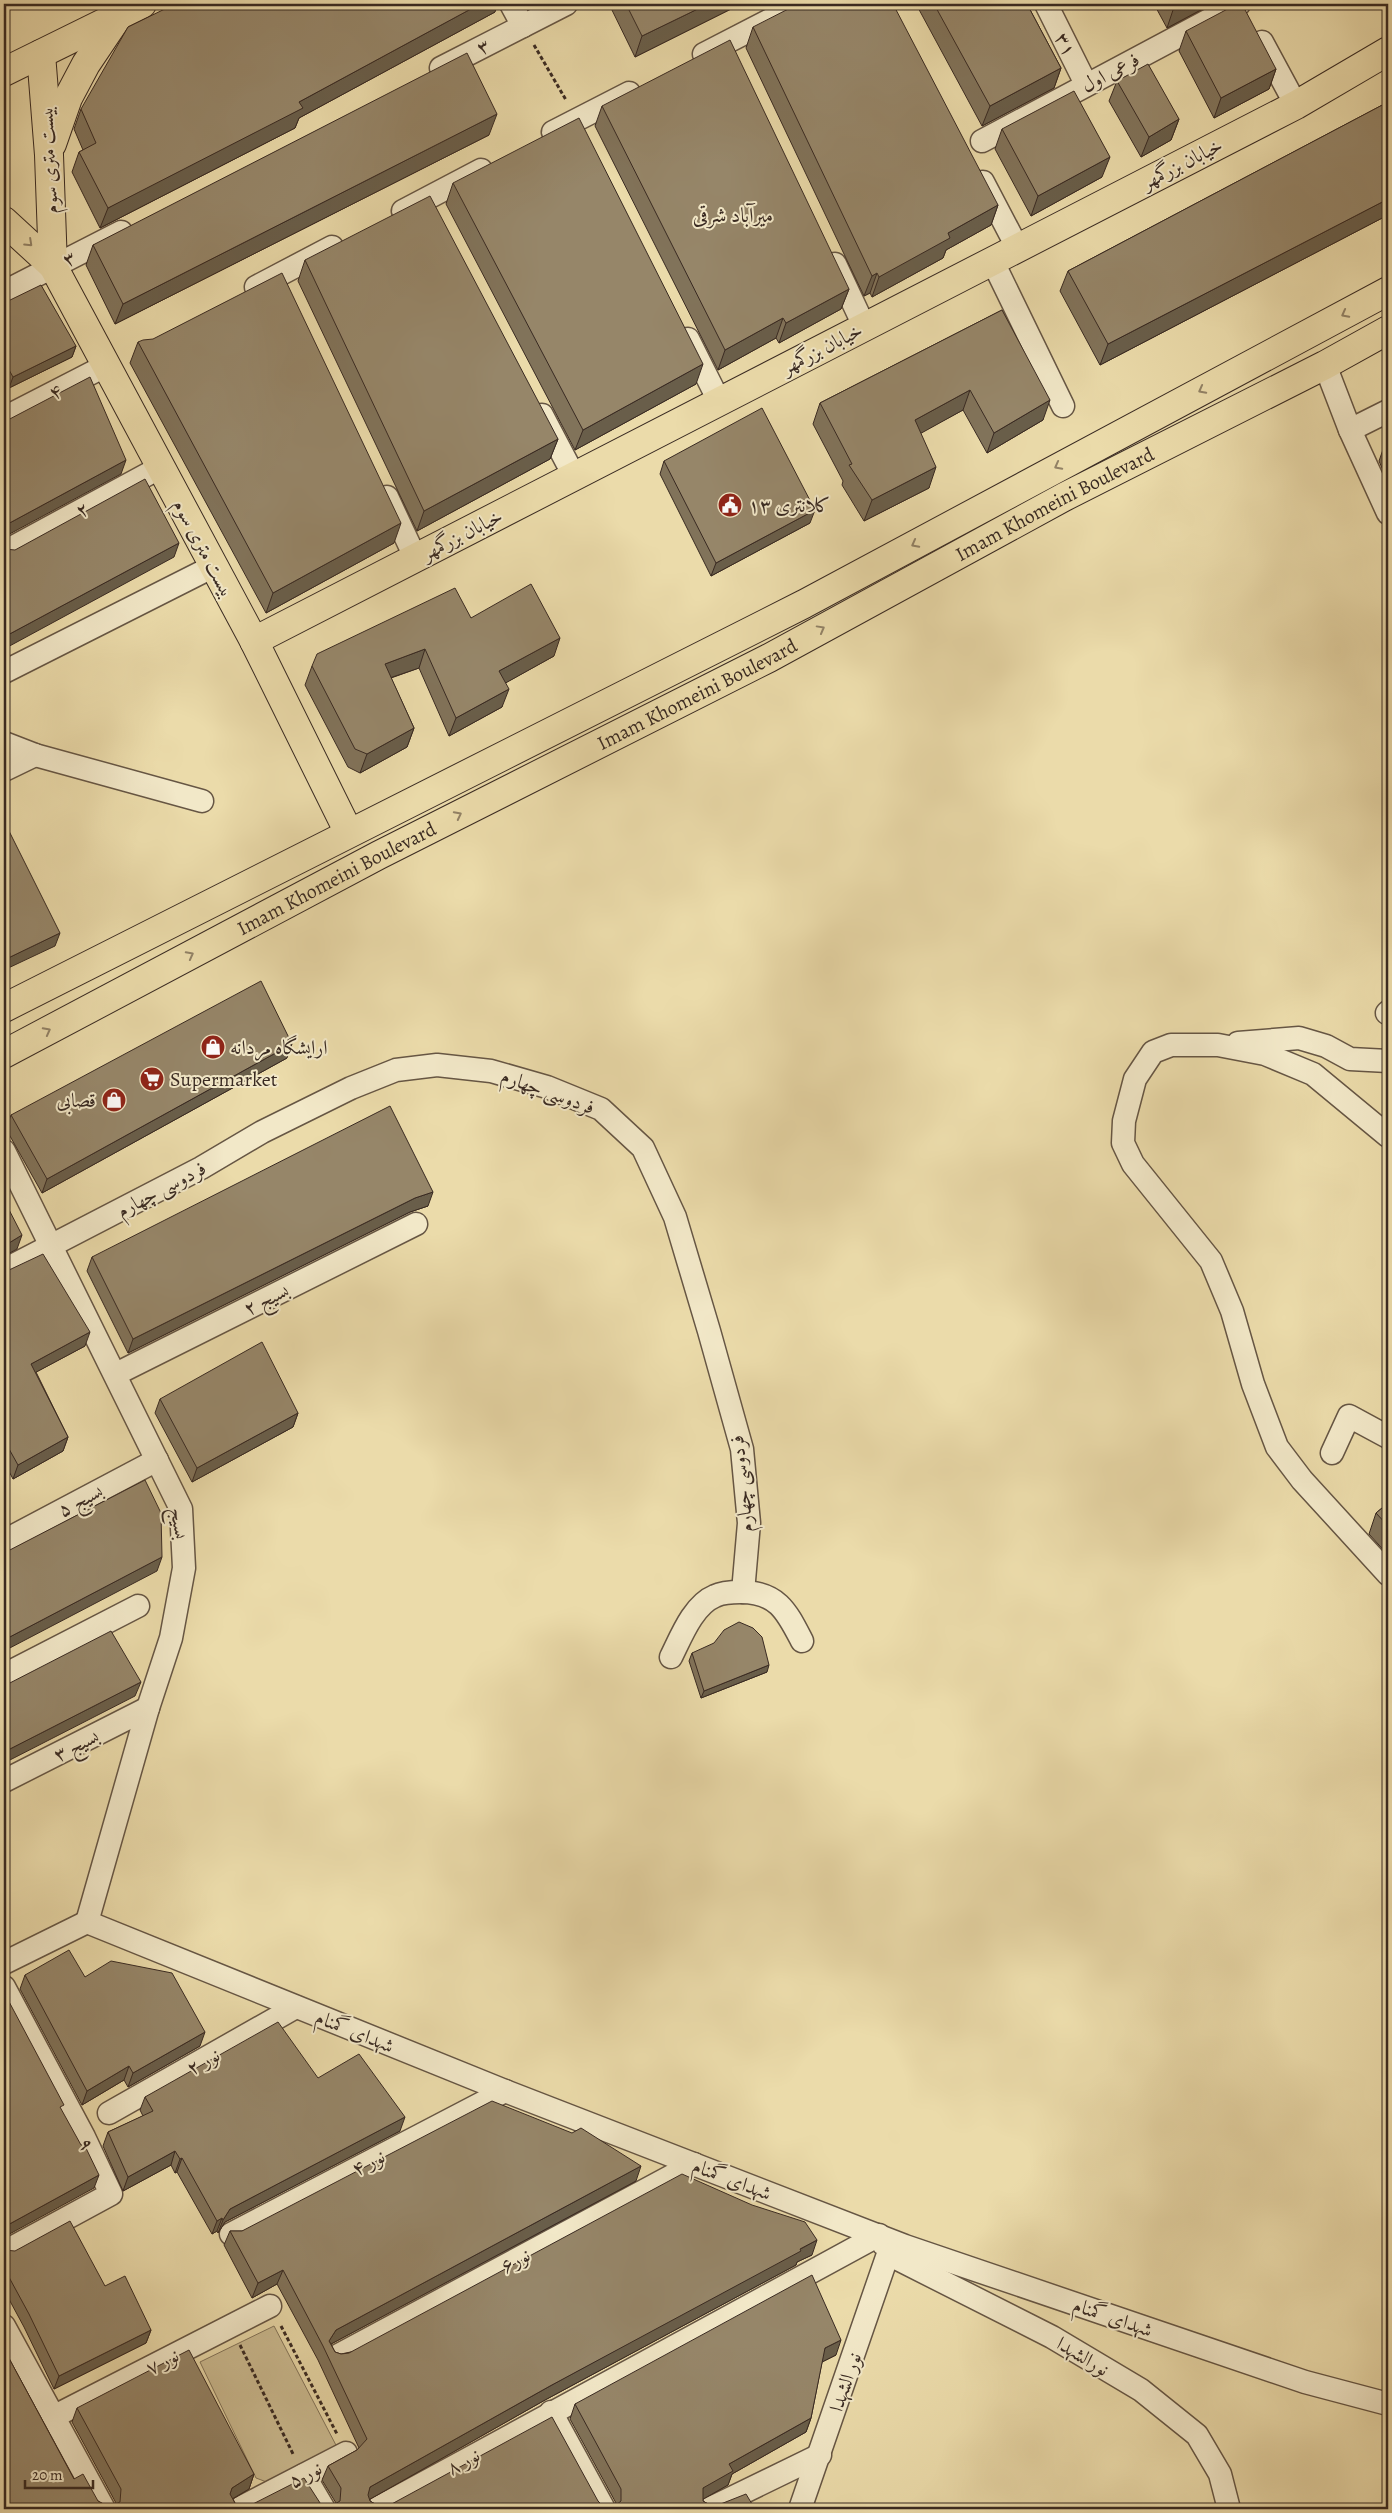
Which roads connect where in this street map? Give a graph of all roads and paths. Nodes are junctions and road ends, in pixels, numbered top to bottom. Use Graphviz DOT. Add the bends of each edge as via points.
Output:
graph roads {
  1 [pos="512,4"];
  2 [pos="566,4"];
  3 [pos="801,4"];
  4 [pos="1046,4"];
  5 [pos="1240,4"];
  6 [pos="130,9"];
  7 [pos="523,26"];
  8 [pos="728,42"];
  9 [pos="1388,51"];
  10 [pos="41,54"];
  11 [pos="686,63"];
  12 [pos="739,64"];
  13 [pos="4,72"];
  14 [pos="425,76"];
  15 [pos="1086,84"];
  16 [pos="644,85"];
  17 [pos="1296,105"];
  18 [pos="581,127"];
  19 [pos="533,143"];
  20 [pos="49,155"];
  21 [pos="498,161"];
  22 [pos="384,220"];
  23 [pos="4,221"];
  24 [pos="142,221"];
  25 [pos="350,238"];
  26 [pos="826,247"];
  27 [pos="1017,247"];
  28 [pos="992,260"];
  29 [pos="53,266"];
  30 [pos="1388,291"];
  31 [pos="4,292"];
  32 [pos="237,297"];
  33 [pos="680,323"];
  34 [pos="864,326"];
  35 [pos="1388,330"];
  36 [pos="106,364"];
  37 [pos="1325,365"];
  38 [pos="533,398"];
  39 [pos="719,401"];
  40 [pos="1063,406"];
  41 [pos="1388,411"];
  42 [pos="4,418"];
  43 [pos="1350,430"];
  44 [pos="161,466"];
  45 [pos="574,476"];
  46 [pos="377,477"];
  47 [pos="1388,513"];
  48 [pos="4,552"];
  49 [pos="415,558"];
  50 [pos="214,566"];
  51 [pos="254,641"];
  52 [pos="4,672"];
  53 [pos="4,743"];
  54 [pos="35,755"];
  55 [pos="4,770"];
  56 [pos="202,801"];
  57 [pos="349,833"];
  58 [pos="4,1008"];
  59 [pos="1218,1045"];
  60 [pos="4,1054"];
  61 [pos="1388,1061"];
  62 [pos="1388,1136"];
  63 [pos="4,1152"];
  64 [pos="416,1224"];
  65 [pos="51,1245"];
  66 [pos="4,1270"];
  67 [pos="116,1374"];
  68 [pos="1388,1437"];
  69 [pos="1332,1453"];
  70 [pos="157,1460"];
  71 [pos="4,1540"];
  72 [pos="1388,1574"];
  73 [pos="743,1592"];
  74 [pos="138,1606"];
  75 [pos="802,1641"];
  76 [pos="671,1657"];
  77 [pos="4,1675"];
  78 [pos="148,1708"];
  79 [pos="4,1781"];
  80 [pos="87,1922"];
  81 [pos="4,1963"];
  82 [pos="4,1987"];
  83 [pos="296,2007"];
  84 [pos="505,2091"];
  85 [pos="110,2114"];
  86 [pos="694,2164"];
  87 [pos="231,2234"];
  88 [pos="883,2244"];
  89 [pos="4,2252"];
  90 [pos="270,2306"];
  91 [pos="4,2326"];
  92 [pos="231,2326"];
  93 [pos="337,2356"];
  94 [pos="1388,2404"];
  95 [pos="551,2412"];
  96 [pos="54,2416"];
  97 [pos="346,2453"];
  98 [pos="820,2455"];
  99 [pos="304,2476"];
  100 [pos="104,2509"];
  101 [pos="238,2509"];
  102 [pos="324,2509"];
  103 [pos="376,2509"];
  104 [pos="604,2509"];
  105 [pos="709,2509"];
  106 [pos="800,2509"];
  107 [pos="1229,2509"];
  1 -- 7 [label="street"];
  2 -- 7 [label="street, ۳"];
  3 -- 8 [label="street"];
  4 -- 15 [label="street, ۳۱"];
  5 -- 15 [label="street, فرعی اول"];
  5 -- 17 [label="street"];
  6 -- 10 [label="main road"];
  6 -- 20 [label="main road" via="86,64 68,98"];
  7 -- 14 [label="street, ۳"];
  7 -- 18 [label="path"];
  8 -- 11 [label="street"];
  8 -- 12 [label="street"];
  9 -- 17 [label="main road, خیابان بزرگمهر"];
  10 -- 13 [label="main road"];
  10 -- 20 [label="main road, بیست متری سوم"];
  15 -- 27 [label="street, فرعی اول" via="973,151"];
  16 -- 18 [label="street"];
  17 -- 27 [label="main road, خیابان بزرگمهر"];
  18 -- 19 [label="street"];
  20 -- 29 [label="main road, بیست متری سوم"];
  21 -- 22 [label="street" via="432,206"];
  23 -- 29 [label="main road, بیست متری سوم, one-way"];
  24 -- 29 [label="street, ۳"];
  25 -- 32 [label="street" via="284,282"];
  26 -- 34 [label="street"];
  27 -- 28 [label="main road, خیابان بزرگمهر"];
  28 -- 34 [label="main road, خیابان بزرگمهر"];
  28 -- 40 [label="street"];
  29 -- 31 [label="street, ۳"];
  29 -- 36 [label="main road, بیست متری سوم"];
  30 -- 57 [label="main road, Imam Khomeini Boulevard, one-way" via="804,604"];
  33 -- 39 [label="street"];
  34 -- 39 [label="main road, خیابان بزرگمهر"];
  35 -- 37 [label="main road, Imam Khomeini Boulevard"];
  36 -- 42 [label="street, ۴"];
  36 -- 44 [label="main road, بیست متری سوم"];
  37 -- 43 [label="street"];
  60 -- 37 [label="main road, Imam Khomeini Boulevard, one-way" via="379,854 769,658 1064,497"];
  38 -- 45 [label="street"];
  39 -- 45 [label="main road, خیابان بزرگمهر"];
  41 -- 43 [label="street"];
  43 -- 47 [label="street"];
  44 -- 48 [label="street, ۲"];
  44 -- 50 [label="main road, بیست متری سوم"];
  45 -- 49 [label="main road, خیابان بزرگمهر"];
  46 -- 49 [label="street"];
  49 -- 51 [label="main road, خیابان بزرگمهر"];
  50 -- 51 [label="main road, بیست متری سوم"];
  50 -- 52 [label="street"];
  51 -- 57 [label="main road, بیست متری سوم"];
  53 -- 54 [label="street"];
  54 -- 55 [label="street"];
  54 -- 56 [label="street"];
  57 -- 58 [label="main road, Imam Khomeini Boulevard"];
  59 -- 61 [label="street" via="1299,1038 1326,1046 1350,1059"];
  59 -- 62 [label="street" via="1265,1054 1313,1074"];
  59 -- 72 [label="street" via="1171,1045 1153,1052 1135,1079 1124,1121 1123,1143 1133,1164 1211,1261 1232,1311 1253,1384 1277,1447 1302,1480"];
  63 -- 65 [label="street, بسیج"];
  64 -- 67 [label="street, بسیج ۲"];
  65 -- 66 [label="street, فردوسی چهارم"];
  65 -- 67 [label="street, بسیج"];
  65 -- 73 [label="street, فردوسی چهارم" via="271,1128 350,1088 396,1070 438,1065 492,1071 547,1087 601,1109 643,1148 675,1217 709,1331 742,1449 749,1523"];
  67 -- 70 [label="street, بسیج"];
  68 -- 69 [label="street" via="1349,1416"];
  70 -- 71 [label="street, بسیج ۵"];
  70 -- 78 [label="street, بسیج" via="181,1509 184,1568 171,1638"];
  73 -- 75 [label="street" via="763,1594 775,1600 790,1617"];
  73 -- 76 [label="street" via="714,1596 701,1607"];
  74 -- 77 [label="street"];
  78 -- 79 [label="street, بسیج ۳"];
  78 -- 80 [label="street, بسیج"];
  80 -- 81 [label="street"];
  80 -- 83 [label="street, شهدای گمنام"];
  82 -- 89 [label="street, ۹" via="111,2194"];
  83 -- 84 [label="street, شهدای گمنام"];
  83 -- 85 [label="street, نور ۲"];
  84 -- 86 [label="street, شهدای گمنام"];
  84 -- 87 [label="street, نور ۴"];
  86 -- 88 [label="street, شهدای گمنام"];
  86 -- 93 [label="street, نور۶"];
  88 -- 94 [label="street, شهدای گمنام" via="905,2246 1305,2382"];
  88 -- 95 [label="street, نور ۸"];
  88 -- 98 [label="street, نور الشهدا"];
  88 -- 107 [label="street, نورالشهدا" via="1141,2390 1197,2434 1220,2474"];
  90 -- 92 [label="street, نور ۷"];
  90 -- 97 [label="path"];
  91 -- 96 [label="street"];
  92 -- 96 [label="street, نور ۷"];
  92 -- 99 [label="path"];
  95 -- 103 [label="street, نور ۸"];
  95 -- 104 [label="street"];
  96 -- 100 [label="street"];
  97 -- 99 [label="street, نور ۵"];
  98 -- 105 [label="street"];
  98 -- 106 [label="street, نور الشهدا"];
  99 -- 101 [label="street, نور ۵"];
  99 -- 102 [label="street"];
}
